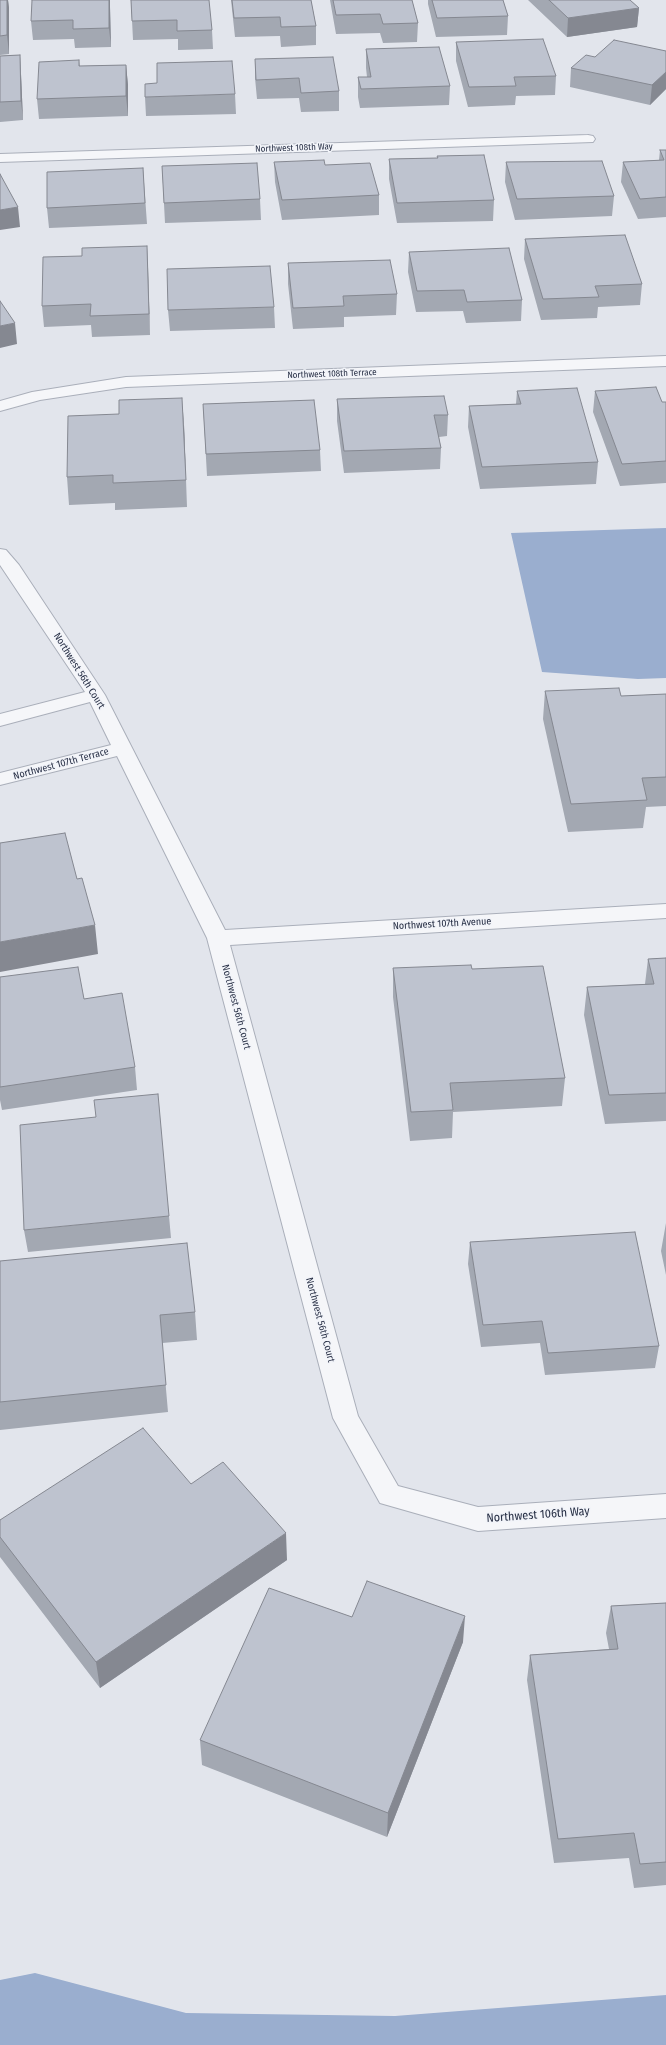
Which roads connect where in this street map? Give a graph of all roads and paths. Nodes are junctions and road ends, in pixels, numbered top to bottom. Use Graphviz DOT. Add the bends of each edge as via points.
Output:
graph roads {
  1 [pos="588,139"];
  2 [pos="0,158"];
  3 [pos="666,361"];
  4 [pos="0,406"];
  5 [pos="0,554"];
  6 [pos="96,695"];
  7 [pos="0,720"];
  8 [pos="122,748"];
  9 [pos="0,779"];
  10 [pos="666,911"];
  11 [pos="218,938"];
  12 [pos="389,1495"];
  13 [pos="666,1506"];
  1 -- 2 [label="street, Northwest 108th Way"];
  3 -- 4 [label="street, Northwest 108th Terrace" via="126,382 38,395"];
  5 -- 6 [label="street, Northwest 56th Court" via="13,569"];
  6 -- 7 [label="street"];
  6 -- 8 [label="street, Northwest 56th Court"];
  8 -- 9 [label="street, Northwest 107th Terrace"];
  8 -- 11 [label="street, Northwest 56th Court"];
  10 -- 11 [label="street, Northwest 107th Avenue"];
  11 -- 12 [label="street, Northwest 56th Court" via="346,1418"];
  12 -- 13 [label="street, Northwest 106th Way" via="478,1519"];
}
